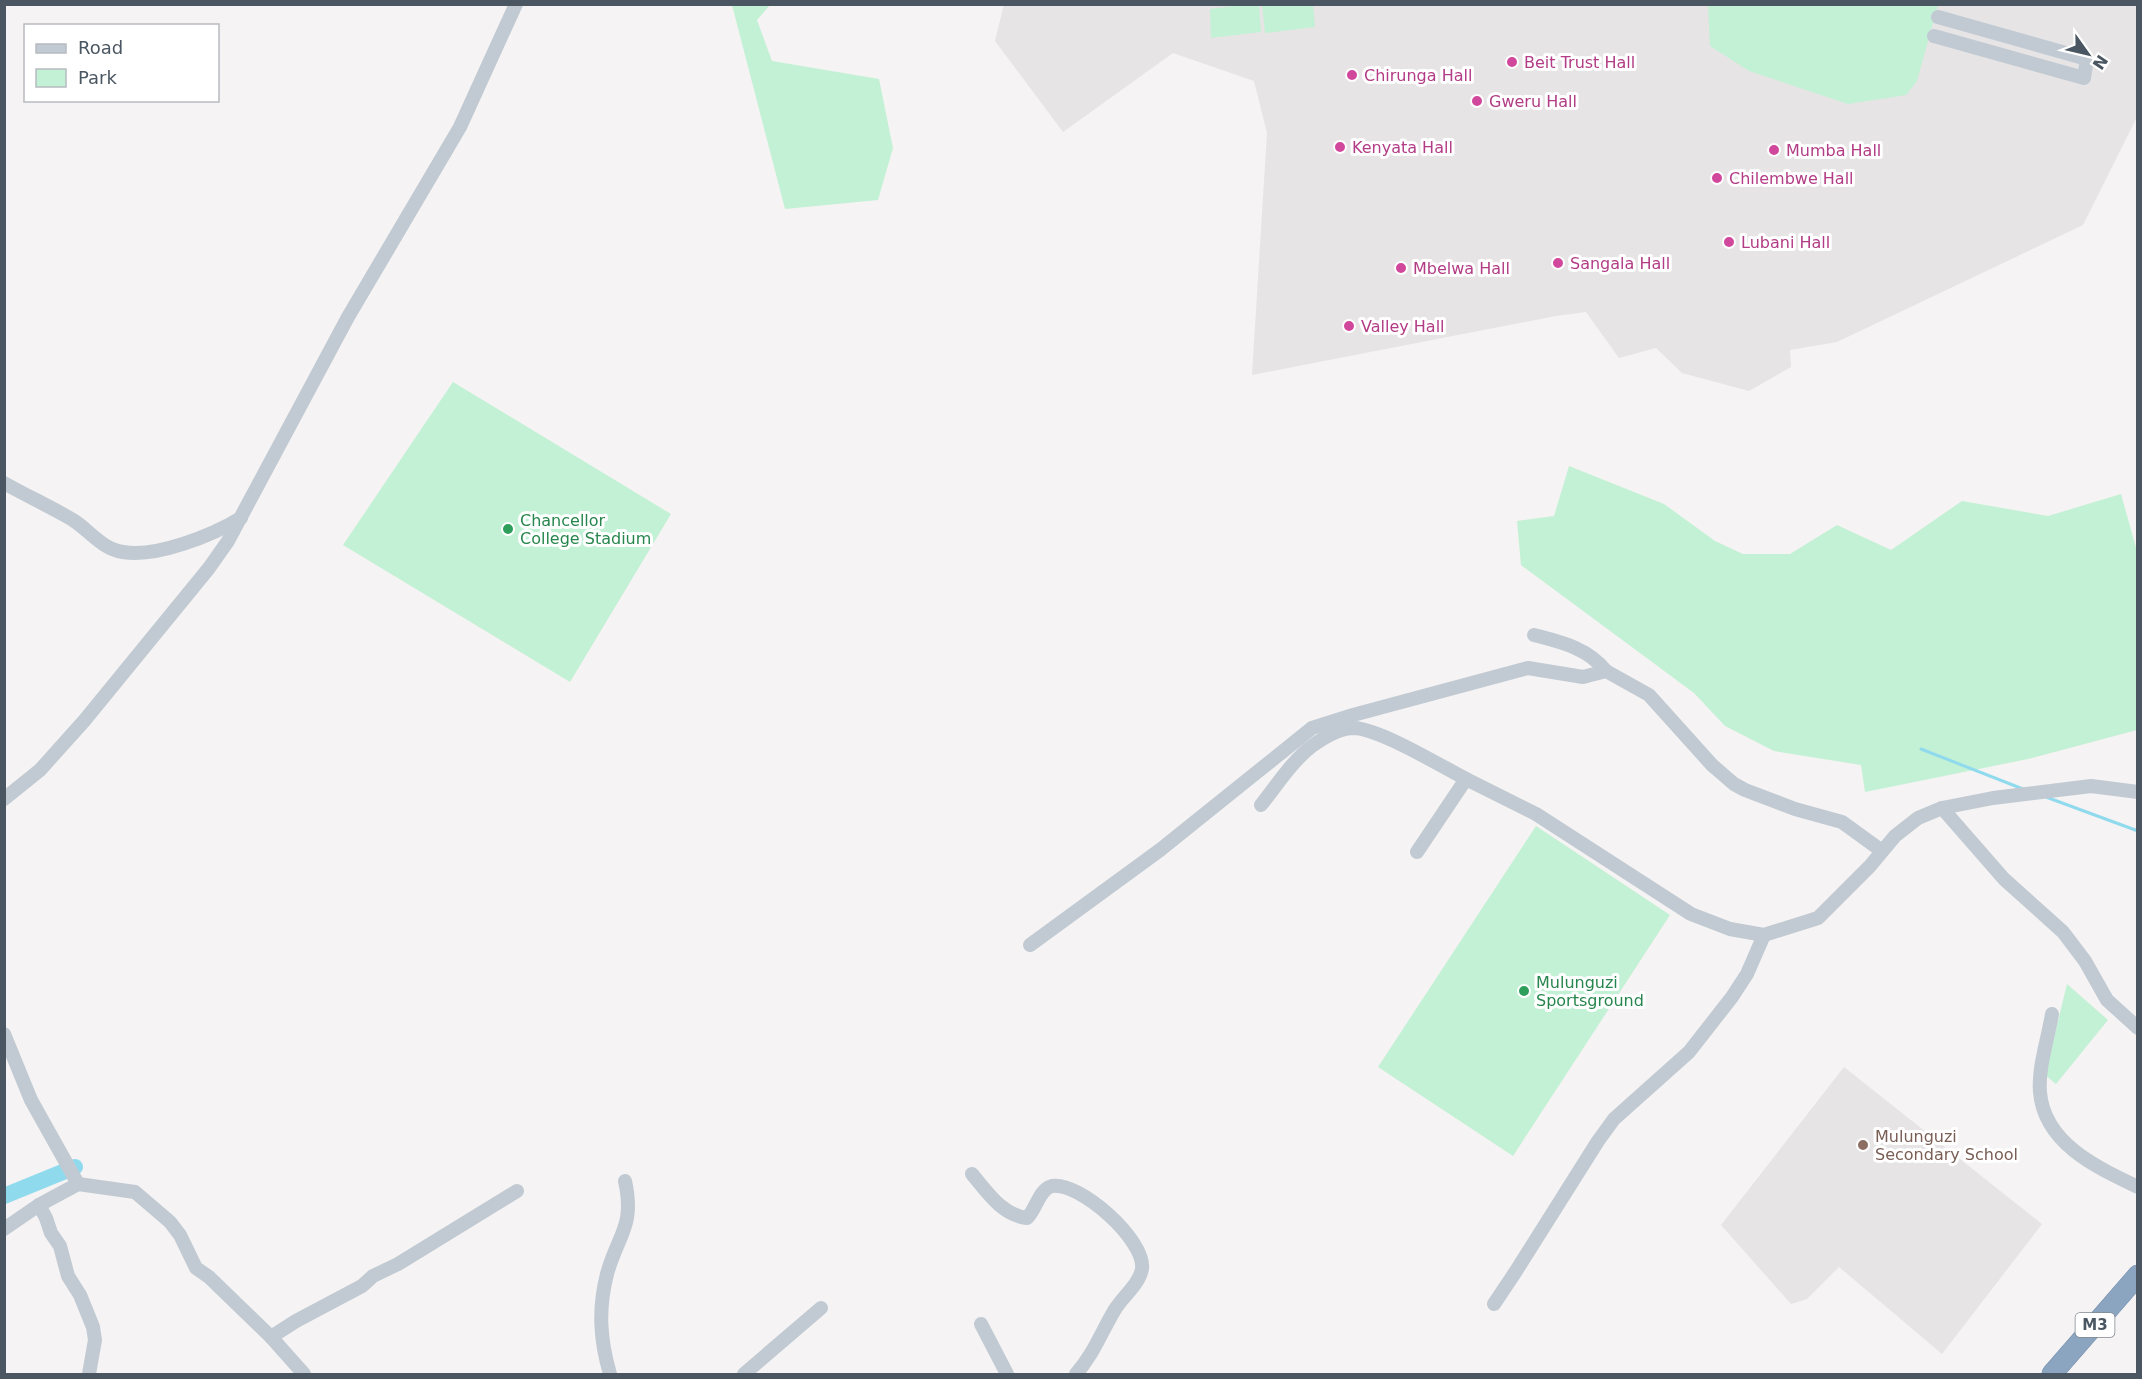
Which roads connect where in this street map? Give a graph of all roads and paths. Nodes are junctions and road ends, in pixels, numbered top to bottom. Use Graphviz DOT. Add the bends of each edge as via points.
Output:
graph roads {
  1 [pos="516,4"];
  2 [pos="1938,17"];
  3 [pos="1934,36"];
  4 [pos="4,483"];
  5 [pos="242,517"];
  6 [pos="1534,634"];
  7 [pos="1606,671"];
  8 [pos="1466,779"];
  9 [pos="2138,792"];
  10 [pos="4,799"];
  11 [pos="1262,805"];
  12 [pos="1942,808"];
  13 [pos="1882,851"];
  14 [pos="1417,852"];
  15 [pos="1764,935"];
  16 [pos="1030,945"];
  17 [pos="2052,1014"];
  18 [pos="2138,1028"];
  19 [pos="4,1034"];
  20 [pos="972,1174"];
  21 [pos="624,1181"];
  22 [pos="78,1184"];
  23 [pos="2138,1187"];
  24 [pos="517,1191"];
  25 [pos="39,1205"];
  26 [pos="4,1229"];
  27 [pos="2138,1275"];
  28 [pos="1494,1304"];
  29 [pos="821,1308"];
  30 [pos="981,1324"];
  31 [pos="271,1337"];
  32 [pos="89,1374"];
  33 [pos="304,1374"];
  34 [pos="610,1374"];
  35 [pos="744,1374"];
  36 [pos="1006,1374"];
  37 [pos="1076,1374"];
  38 [pos="2052,1374"];
  1 -- 5 [label="street" via="460,127 348,317"];
  2 -- 3 [label="street" via="2087,59 2084,78"];
  4 -- 5 [label="street" via="123,552 185,543"];
  5 -- 10 [label="street" via="209,568 84,720 40,770"];
  6 -- 7 [label="street" via="1580,649"];
  7 -- 13 [label="street" via="1649,695 1734,784 1786,806 1842,822"];
  7 -- 16 [label="street" via="1583,677 1528,668 1312,728 1160,850"];
  8 -- 11 [label="street" via="1372,731 1352,728 1333,733 1311,746"];
  8 -- 14 [label="street"];
  8 -- 15 [label="street" via="1536,814 1691,914 1730,929"];
  9 -- 12 [label="street" via="2081,786"];
  12 -- 13 [label="street" via="1918,818"];
  12 -- 18 [label="street" via="2004,879 2063,932 2107,1000"];
  13 -- 15 [label="street" via="1818,918"];
  15 -- 28 [label="street" via="1747,974 1689,1052 1614,1119 1598,1140"];
  17 -- 23 [label="street" via="2040,1091 2051,1129 2089,1161"];
  19 -- 22 [label="street" via="31,1100"];
  20 -- 37 [label="street" via="1000,1207 1021,1217 1032,1213 1050,1187 1076,1192 1113,1218 1139,1252 1142,1267 1138,1280 1115,1309 1093,1352"];
  21 -- 34 [label="street" via="629,1201 627,1221 608,1272 601,1308 600,1329"];
  22 -- 25 [label="street"];
  22 -- 31 [label="street" via="135,1192 170,1222 196,1268"];
  24 -- 31 [label="street"];
  25 -- 26 [label="street"];
  25 -- 32 [label="street" via="93,1327 95,1340"];
  27 -- 38 [label="highway, M3"];
  29 -- 35 [label="street"];
  30 -- 36 [label="street"];
  31 -- 33 [label="street"];
}
